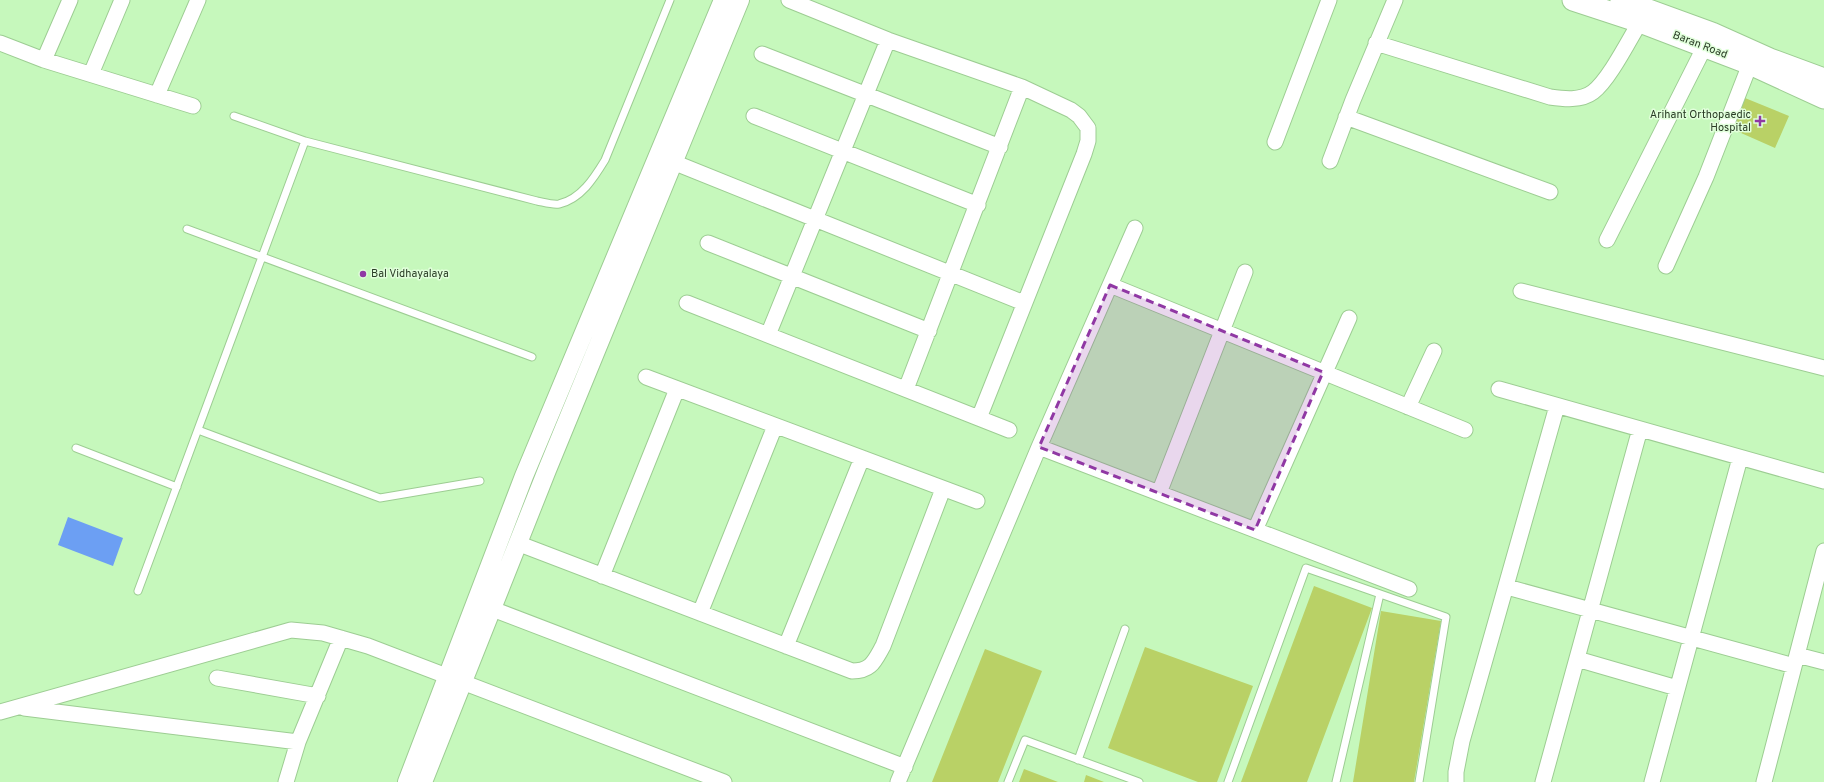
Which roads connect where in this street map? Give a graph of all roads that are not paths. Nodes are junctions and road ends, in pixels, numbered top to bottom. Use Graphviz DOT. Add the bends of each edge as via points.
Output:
graph roads {
  1 [pos="70,0"];
  2 [pos="122,0"];
  3 [pos="198,0"];
  4 [pos="670,0"];
  5 [pos="723,0"];
  6 [pos="740,0"];
  7 [pos="789,0"];
  8 [pos="1329,0"];
  9 [pos="1396,0"];
  10 [pos="1572,0"];
  11 [pos="1621,0"];
  12 [pos="1640,22"];
  13 [pos="888,40"];
  14 [pos="1708,40"];
  15 [pos="0,43"];
  16 [pos="1376,43"];
  17 [pos="762,54"];
  18 [pos="44,60"];
  19 [pos="1750,64"];
  20 [pos="90,74"];
  21 [pos="1824,79"];
  22 [pos="1022,87"];
  23 [pos="866,94"];
  24 [pos="157,95"];
  25 [pos="1824,98"];
  26 [pos="193,106"];
  27 [pos="234,116"];
  28 [pos="754,116"];
  29 [pos="1346,117"];
  30 [pos="306,141"];
  31 [pos="1276,142"];
  32 [pos="1000,147"];
  33 [pos="843,151"];
  34 [pos="666,159"];
  35 [pos="1330,161"];
  36 [pos="1550,192"];
  37 [pos="978,205"];
  38 [pos="815,219"];
  39 [pos="1135,228"];
  40 [pos="187,229"];
  41 [pos="1607,240"];
  42 [pos="708,243"];
  43 [pos="262,257"];
  44 [pos="1666,266"];
  45 [pos="1245,272"];
  46 [pos="951,274"];
  47 [pos="791,276"];
  48 [pos="1110,285"];
  49 [pos="1521,291"];
  50 [pos="687,303"];
  51 [pos="1024,303"];
  52 [pos="1349,318"];
  53 [pos="929,331"];
  54 [pos="1222,331"];
  55 [pos="768,335"];
  56 [pos="1434,351"];
  57 [pos="532,357"];
  58 [pos="1824,368"];
  59 [pos="1323,372"];
  60 [pos="646,377"];
  61 [pos="677,389"];
  62 [pos="906,389"];
  63 [pos="1499,389"];
  64 [pos="1557,406"];
  65 [pos="1408,407"];
  66 [pos="979,418"];
  67 [pos="775,426"];
  68 [pos="1640,429"];
  69 [pos="198,430"];
  70 [pos="1009,430"];
  71 [pos="1465,430"];
  72 [pos="1038,447"];
  73 [pos="76,448"];
  74 [pos="862,458"];
  75 [pos="1740,458"];
  76 [pos="480,481"];
  77 [pos="1824,482"];
  78 [pos="177,487"];
  79 [pos="942,489"];
  80 [pos="1159,493"];
  81 [pos="977,502"];
  82 [pos="1255,530"];
  83 [pos="518,543"];
  84 [pos="1824,552"];
  85 [pos="602,576"];
  86 [pos="1506,587"];
  87 [pos="1409,589"];
  88 [pos="138,591"];
  89 [pos="1380,594"];
  90 [pos="483,606"];
  91 [pos="1590,610"];
  92 [pos="700,613"];
  93 [pos="1125,629"];
  94 [pos="341,638"];
  95 [pos="1691,638"];
  96 [pos="786,646"];
  97 [pos="1577,659"];
  98 [pos="1796,660"];
  99 [pos="1824,662"];
  100 [pos="217,678"];
  101 [pos="455,678"];
  102 [pos="1677,688"];
  103 [pos="318,696"];
  104 [pos="17,707"];
  105 [pos="0,712"];
  106 [pos="298,742"];
  107 [pos="1078,760"];
  108 [pos="905,767"];
  109 [pos="286,782"];
  110 [pos="407,782"];
  111 [pos="423,782"];
  112 [pos="724,782"];
  113 [pos="898,782"];
  114 [pos="1008,782"];
  115 [pos="1139,782"];
  116 [pos="1228,782"];
  117 [pos="1336,782"];
  118 [pos="1419,782"];
  119 [pos="1456,782"];
  120 [pos="1543,782"];
  121 [pos="1652,782"];
  122 [pos="1764,782"];
  1 -- 18 [label="street"];
  2 -- 20 [label="street"];
  3 -- 24 [label="street"];
  4 -- 30 [label="lane" via="605,160 591,182 573,199 557,204 537,201"];
  5 -- 34 [label="street"];
  6 -- 34 [label="street"];
  7 -- 13 [label="street"];
  8 -- 31 [label="street"];
  9 -- 16 [label="street"];
  10 -- 12 [label="main road, Baran Road"];
  11 -- 14 [label="main road, Baran Road"];
  12 -- 14 [label="main road, Baran Road"];
  12 -- 16 [label="street" via="1610,73 1592,93 1571,100 1550,97"];
  13 -- 22 [label="street"];
  13 -- 23 [label="street"];
  14 -- 19 [label="main road, Baran Road"];
  14 -- 21 [label="main road, Baran Road"];
  14 -- 41 [label="street"];
  15 -- 18 [label="street"];
  16 -- 29 [label="street"];
  17 -- 23 [label="street"];
  18 -- 20 [label="street"];
  19 -- 25 [label="main road, Baran Road"];
  19 -- 44 [label="street" via="1706,177"];
  20 -- 24 [label="street"];
  22 -- 32 [label="street"];
  22 -- 51 [label="street" via="1071,110 1088,128 1084,154"];
  23 -- 32 [label="street"];
  23 -- 33 [label="street"];
  24 -- 26 [label="street"];
  27 -- 30 [label="lane"];
  28 -- 33 [label="street"];
  29 -- 35 [label="street"];
  29 -- 36 [label="street"];
  30 -- 43 [label="lane"];
  32 -- 37 [label="street"];
  33 -- 37 [label="street"];
  33 -- 38 [label="street"];
  34 -- 38 [label="street"];
  34 -- 83 [label="street"];
  34 -- 90 [label="street" via="524,476"];
  37 -- 46 [label="street"];
  38 -- 46 [label="street"];
  38 -- 47 [label="street"];
  39 -- 48 [label="street"];
  40 -- 43 [label="lane"];
  42 -- 47 [label="street"];
  43 -- 57 [label="lane"];
  43 -- 69 [label="lane"];
  45 -- 54 [label="street"];
  46 -- 51 [label="street"];
  46 -- 53 [label="street"];
  47 -- 53 [label="street"];
  47 -- 55 [label="street"];
  48 -- 54 [label="street"];
  48 -- 72 [label="street"];
  49 -- 58 [label="street"];
  50 -- 55 [label="street"];
  51 -- 66 [label="street"];
  52 -- 59 [label="street"];
  53 -- 62 [label="street"];
  54 -- 59 [label="street"];
  54 -- 80 [label="street"];
  55 -- 62 [label="street"];
  56 -- 65 [label="street"];
  59 -- 65 [label="street"];
  59 -- 82 [label="street"];
  60 -- 61 [label="street"];
  61 -- 67 [label="street"];
  61 -- 85 [label="street"];
  62 -- 66 [label="street"];
  63 -- 64 [label="street"];
  64 -- 68 [label="street"];
  64 -- 86 [label="street"];
  65 -- 71 [label="street"];
  66 -- 70 [label="street"];
  67 -- 74 [label="street"];
  67 -- 92 [label="street"];
  68 -- 75 [label="street"];
  68 -- 91 [label="street"];
  69 -- 76 [label="lane" via="380,498"];
  69 -- 78 [label="lane"];
  72 -- 80 [label="street"];
  72 -- 108 [label="street"];
  73 -- 78 [label="lane"];
  74 -- 79 [label="street"];
  74 -- 96 [label="street"];
  75 -- 77 [label="street"];
  75 -- 95 [label="street"];
  78 -- 88 [label="lane"];
  79 -- 81 [label="street"];
  79 -- 96 [label="street" via="883,646 874,662 863,671 852,671"];
  80 -- 82 [label="street"];
  82 -- 87 [label="street"];
  83 -- 85 [label="street"];
  83 -- 90 [label="street"];
  84 -- 98 [label="street"];
  85 -- 92 [label="street"];
  86 -- 91 [label="street"];
  86 -- 119 [label="street" via="1462,741"];
  89 -- 116 [label="lane" via="1306,568"];
  89 -- 117 [label="lane"];
  89 -- 118 [label="lane" via="1446,617"];
  90 -- 101 [label="street"];
  90 -- 108 [label="street"];
  91 -- 95 [label="street"];
  91 -- 97 [label="street"];
  92 -- 96 [label="street"];
  93 -- 107 [label="lane"];
  94 -- 101 [label="street"];
  94 -- 103 [label="street"];
  94 -- 104 [label="street" via="323,633 291,630"];
  95 -- 98 [label="street"];
  95 -- 102 [label="street"];
  97 -- 102 [label="street"];
  97 -- 120 [label="street"];
  98 -- 99 [label="street"];
  98 -- 122 [label="street"];
  100 -- 103 [label="street"];
  101 -- 110 [label="street"];
  101 -- 111 [label="street"];
  101 -- 112 [label="street"];
  102 -- 121 [label="street"];
  103 -- 106 [label="street"];
  104 -- 105 [label="street"];
  104 -- 106 [label="street"];
  106 -- 109 [label="street"];
  107 -- 114 [label="lane" via="1025,740"];
  107 -- 115 [label="lane"];
  108 -- 113 [label="street"];
}
